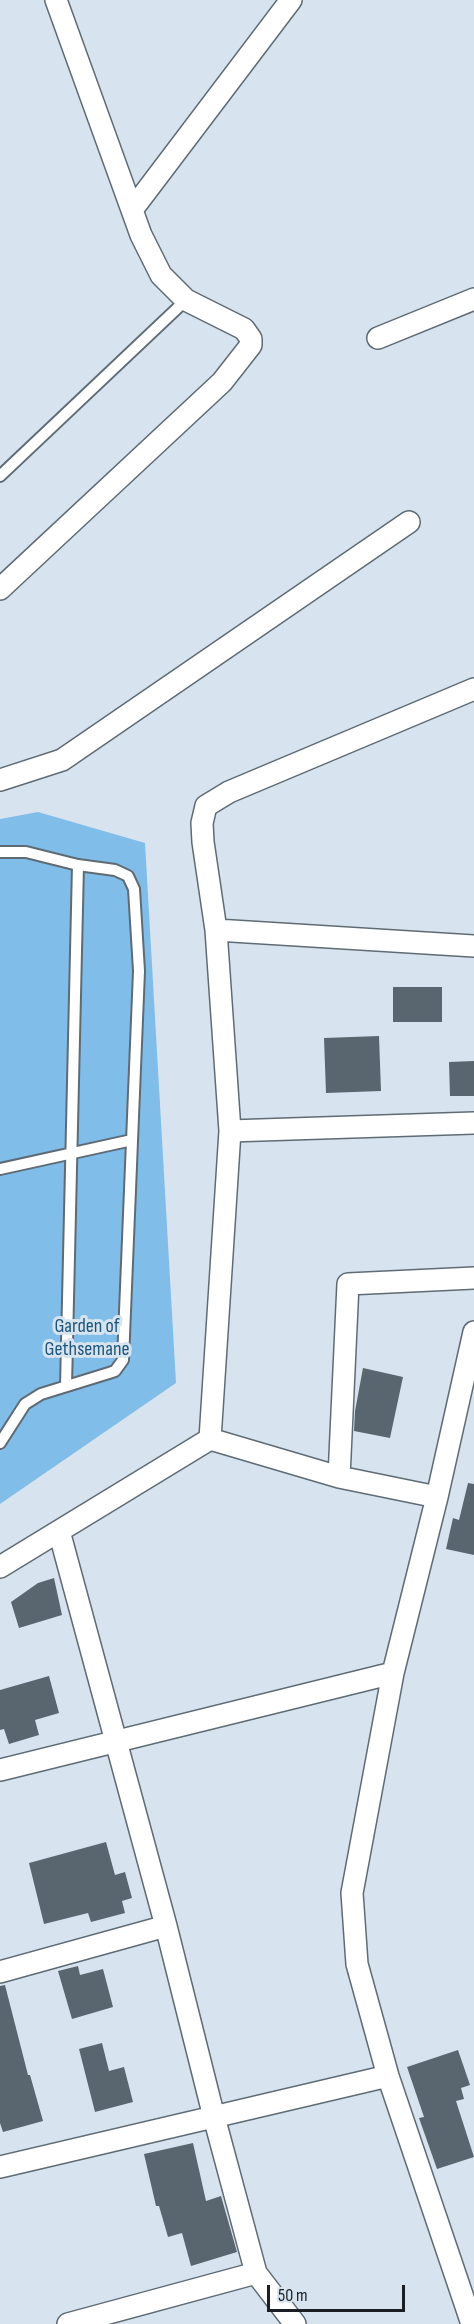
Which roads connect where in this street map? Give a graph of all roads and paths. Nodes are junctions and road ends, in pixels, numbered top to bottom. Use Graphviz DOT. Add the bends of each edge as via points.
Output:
graph roads {
  1 [pos="56,0"];
  2 [pos="291,0"];
  3 [pos="132,210"];
  4 [pos="186,300"];
  5 [pos="474,300"];
  6 [pos="378,338"];
  7 [pos="0,476"];
  8 [pos="409,522"];
  9 [pos="0,589"];
  10 [pos="474,689"];
  11 [pos="0,780"];
  12 [pos="0,852"];
  13 [pos="78,865"];
  14 [pos="216,930"];
  15 [pos="474,946"];
  16 [pos="474,1124"];
  17 [pos="230,1131"];
  18 [pos="132,1140"];
  19 [pos="71,1154"];
  20 [pos="0,1169"];
  21 [pos="474,1278"];
  22 [pos="474,1332"];
  23 [pos="66,1386"];
  24 [pos="210,1439"];
  25 [pos="0,1443"];
  26 [pos="339,1477"];
  27 [pos="437,1497"];
  28 [pos="59,1531"];
  29 [pos="0,1567"];
  30 [pos="393,1673"];
  31 [pos="117,1742"];
  32 [pos="0,1770"];
  33 [pos="166,1926"];
  34 [pos="0,1972"];
  35 [pos="388,2076"];
  36 [pos="214,2117"];
  37 [pos="0,2167"];
  38 [pos="256,2273"];
  39 [pos="68,2324"];
  40 [pos="295,2324"];
  41 [pos="472,2324"];
  1 -- 3 [label="street"];
  2 -- 3 [label="street"];
  3 -- 4 [label="street" via="161,275"];
  4 -- 7 [label="lane"];
  4 -- 9 [label="street" via="244,329 251,339 248,350 222,382"];
  5 -- 6 [label="street"];
  8 -- 11 [label="street" via="62,760"];
  10 -- 14 [label="street" via="229,792 206,806 203,842"];
  12 -- 13 [label="lane" via="26,852"];
  13 -- 18 [label="lane" via="122,872 134,889 139,971"];
  13 -- 19 [label="lane"];
  14 -- 15 [label="street"];
  14 -- 17 [label="street"];
  16 -- 17 [label="street"];
  17 -- 24 [label="street"];
  18 -- 19 [label="lane"];
  18 -- 23 [label="lane" via="123,1360 109,1374"];
  19 -- 20 [label="lane"];
  19 -- 23 [label="lane"];
  21 -- 26 [label="street" via="348,1284"];
  22 -- 27 [label="street"];
  23 -- 25 [label="lane" via="25,1404"];
  24 -- 26 [label="street"];
  24 -- 28 [label="street"];
  26 -- 27 [label="street"];
  27 -- 30 [label="street"];
  28 -- 29 [label="street"];
  28 -- 31 [label="street"];
  30 -- 31 [label="street"];
  30 -- 35 [label="street" via="352,1893 357,1964"];
  31 -- 32 [label="street"];
  31 -- 33 [label="street"];
  33 -- 34 [label="street"];
  33 -- 36 [label="street"];
  35 -- 36 [label="street"];
  35 -- 41 [label="street"];
  36 -- 37 [label="street"];
  36 -- 38 [label="street"];
  38 -- 39 [label="street"];
  38 -- 40 [label="street"];
}
